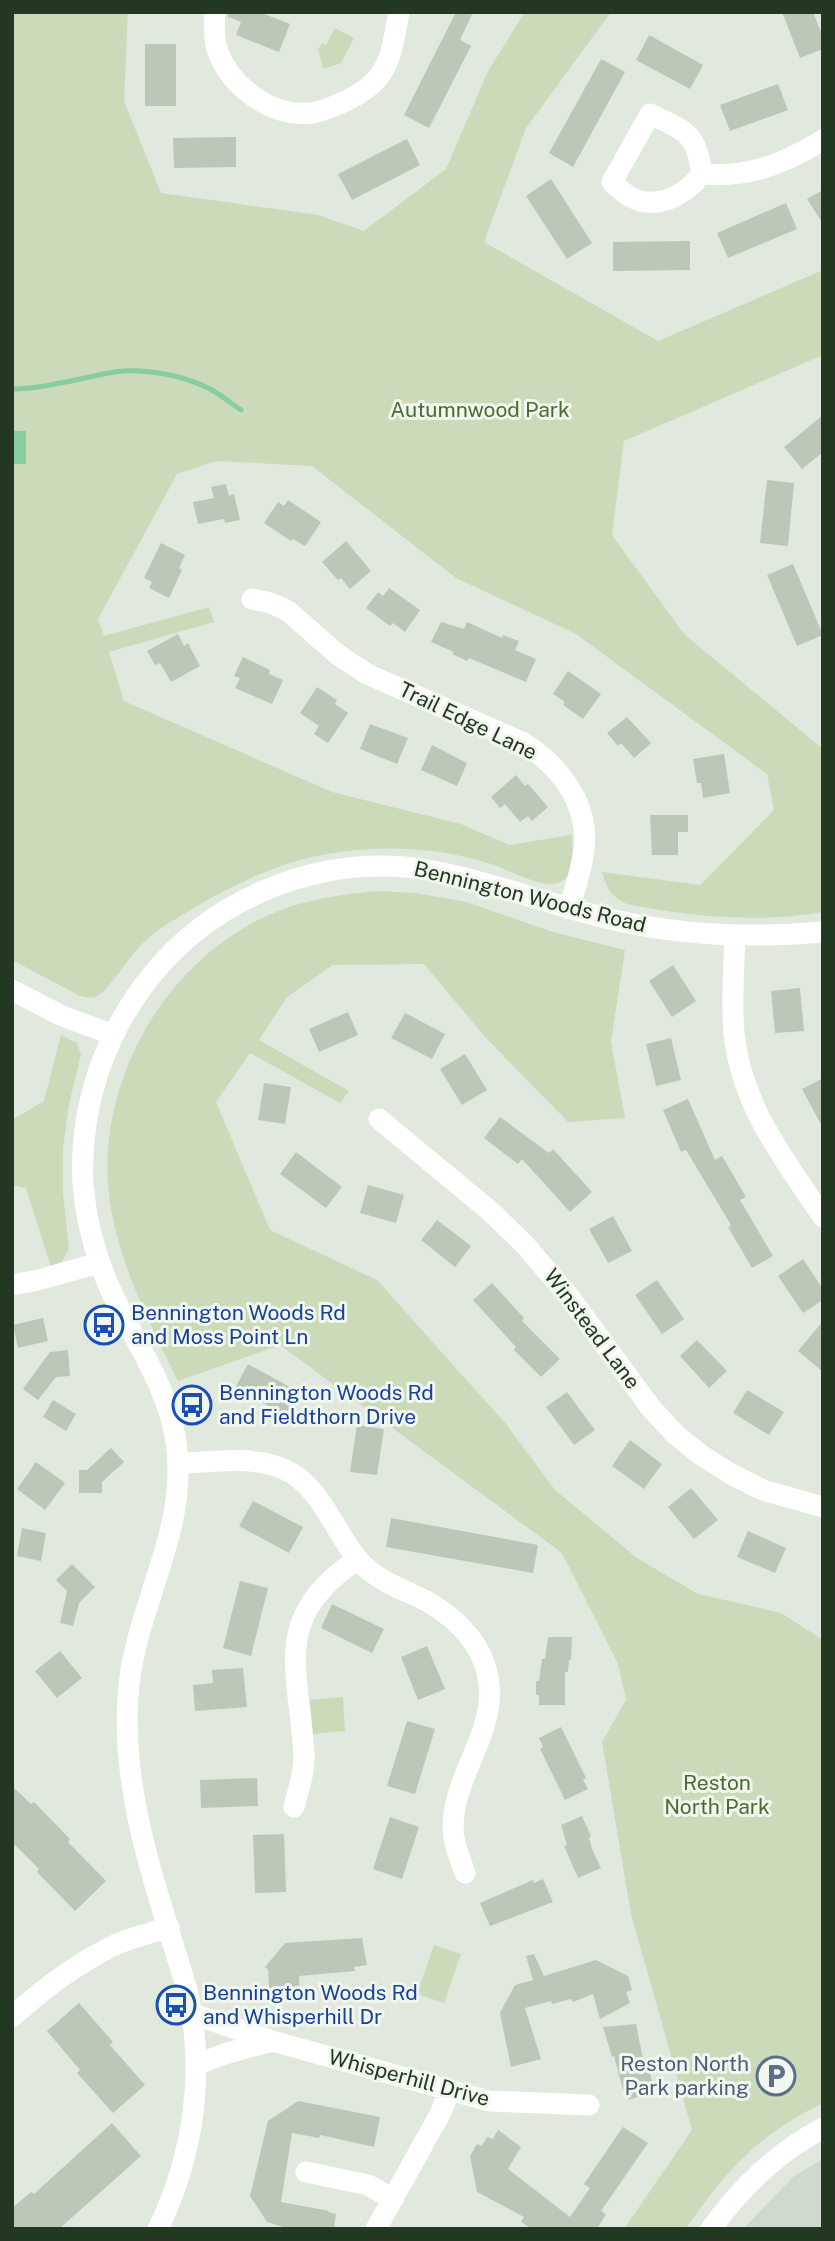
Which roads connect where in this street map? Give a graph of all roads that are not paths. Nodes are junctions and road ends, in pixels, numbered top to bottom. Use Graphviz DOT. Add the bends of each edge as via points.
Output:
graph roads {
  1 [pos="215,12"];
  2 [pos="399,12"];
  3 [pos="823,140"];
  4 [pos="702,174"];
  5 [pos="252,599"];
  6 [pos="569,909"];
  7 [pos="823,932"];
  8 [pos="735,936"];
  9 [pos="12,990"];
  10 [pos="113,1035"];
  11 [pos="379,1119"];
  12 [pos="823,1217"];
  13 [pos="99,1263"];
  14 [pos="12,1285"];
  15 [pos="178,1464"];
  16 [pos="823,1507"];
  17 [pos="358,1559"];
  18 [pos="294,1807"];
  19 [pos="465,1873"];
  20 [pos="169,1927"];
  21 [pos="193,2014"];
  22 [pos="12,2017"];
  23 [pos="272,2041"];
  24 [pos="196,2066"];
  25 [pos="450,2091"];
  26 [pos="589,2105"];
  27 [pos="823,2127"];
  28 [pos="306,2172"];
  29 [pos="393,2199"];
  30 [pos="158,2229"];
  31 [pos="376,2229"];
  32 [pos="711,2229"];
  1 -- 2 [label="street" via="217,48 239,86 280,110 312,113 361,93 381,74"];
  3 -- 4 [label="street" via="761,169 728,176"];
  4 -- 4 [label="street" via="693,138 650,114 612,182 630,197 655,202 678,196"];
  5 -- 6 [label="street, Trail Edge Lane" via="288,611 367,674 542,755 571,790 585,831 584,856"];
  6 -- 8 [label="street, Bennington Woods Road" via="681,932"];
  6 -- 10 [label="street, Bennington Woods Road" via="479,881 405,867 370,866 303,877 242,901 184,941 140,989"];
  7 -- 8 [label="street, Bennington Woods Road"];
  8 -- 12 [label="street" via="732,1012 751,1102"];
  9 -- 10 [label="street"];
  10 -- 13 [label="street, Bennington Woods Road" via="97,1075 84,1146 83,1184"];
  11 -- 16 [label="street, Winstead Lane" via="525,1245 676,1434 730,1474 763,1490"];
  13 -- 14 [label="street"];
  13 -- 15 [label="street, Bennington Woods Road" via="160,1384"];
  15 -- 17 [label="street" via="250,1461 292,1473 326,1508"];
  15 -- 20 [label="street, Bennington Woods Road" via="170,1535 135,1648 127,1722 134,1802"];
  17 -- 18 [label="street" via="324,1585 296,1642 304,1755"];
  17 -- 19 [label="street" via="376,1577 445,1614 481,1652 490,1698 487,1717 454,1817 454,1836"];
  20 -- 21 [label="street, Bennington Woods Road"];
  20 -- 22 [label="street" via="119,1943 76,1965"];
  21 -- 23 [label="street, Whisperhill Drive"];
  21 -- 24 [label="street, Bennington Woods Road"];
  23 -- 24 [label="street"];
  23 -- 25 [label="street, Whisperhill Drive"];
  24 -- 30 [label="street, Bennington Woods Road" via="191,2132"];
  25 -- 26 [label="street, Whisperhill Drive" via="489,2101"];
  25 -- 29 [label="street"];
  27 -- 32 [label="street" via="772,2162"];
  28 -- 29 [label="street" via="368,2185"];
  29 -- 31 [label="street"];
}
